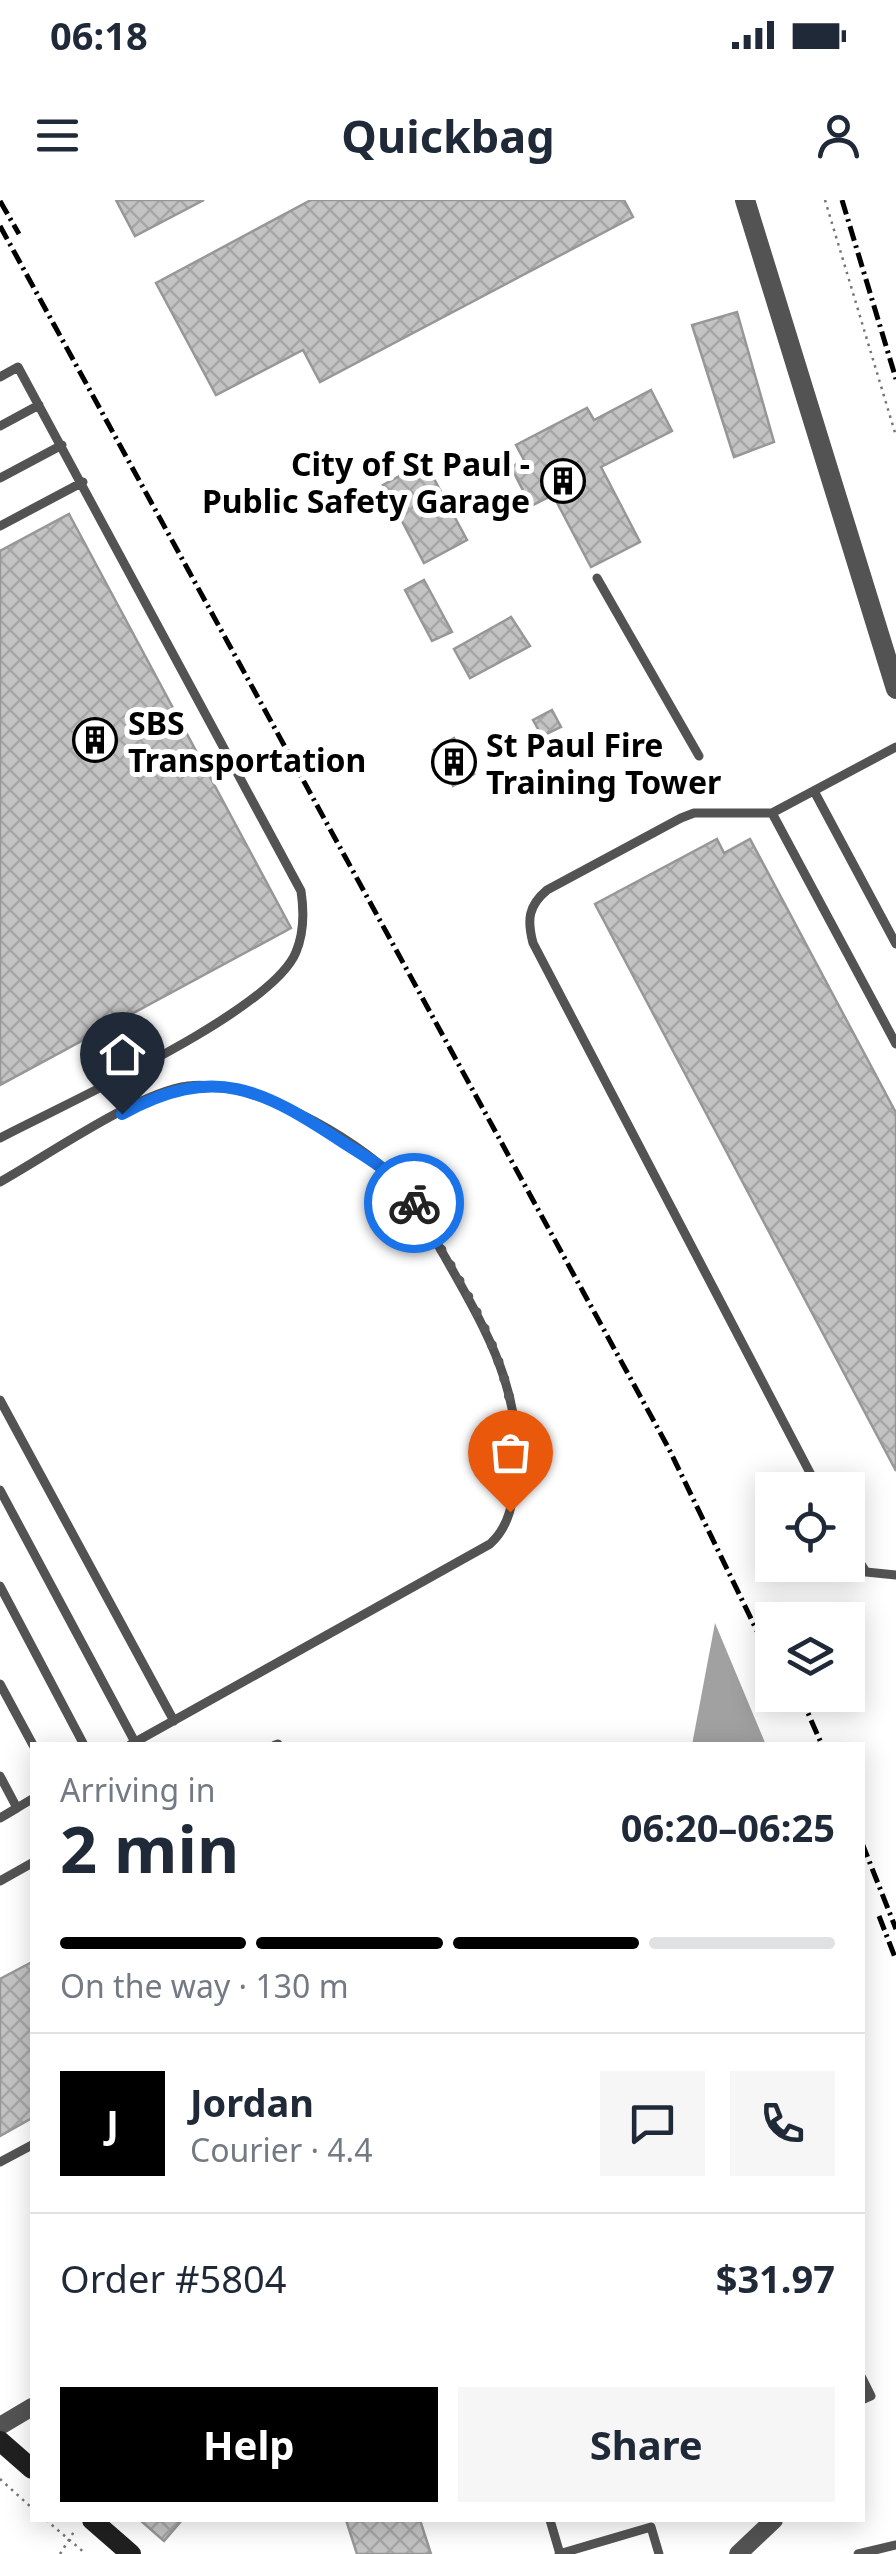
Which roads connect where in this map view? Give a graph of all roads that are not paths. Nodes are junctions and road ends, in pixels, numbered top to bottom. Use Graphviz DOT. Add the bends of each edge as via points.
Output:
graph roads {
  1 [pos="744,200"];
  2 [pos="0,376"];
  3 [pos="39,405"];
  4 [pos="0,426"];
  5 [pos="62,445"];
  6 [pos="0,478"];
  7 [pos="83,482"];
  8 [pos="0,526"];
  9 [pos="597,578"];
  10 [pos="896,689"];
  11 [pos="896,747"];
  12 [pos="699,756"];
  13 [pos="814,791"];
  14 [pos="772,813"];
  15 [pos="896,944"];
  16 [pos="896,1044"];
  17 [pos="0,1138"];
  18 [pos="0,1182"];
  19 [pos="0,1400"];
  20 [pos="811,1472"];
  21 [pos="0,1490"];
  22 [pos="865,1570"];
  23 [pos="896,1575"];
  24 [pos="0,1586"];
  25 [pos="0,1684"];
  26 [pos="174,1720"];
  27 [pos="31,1742"];
  28 [pos="82,1742"];
  29 [pos="131,1742"];
  30 [pos="136,1742"];
  31 [pos="0,1776"];
  32 [pos="30,1800"];
  33 [pos="17,1808"];
  34 [pos="0,1818"];
  35 [pos="30,1864"];
  36 [pos="0,1881"];
  37 [pos="30,2145"];
  38 [pos="0,2162"];
  39 [pos="30,2409"];
  40 [pos="0,2426"];
  41 [pos="0,2441"];
  42 [pos="30,2467"];
  43 [pos="94,2522"];
  44 [pos="551,2522"];
  45 [pos="772,2522"];
  46 [pos="896,2545"];
  47 [pos="128,2553"];
  48 [pos="560,2554"];
  49 [pos="659,2554"];
  50 [pos="738,2554"];
  51 [pos="858,2554"];
  1 -- 10 [label="street"];
  2 -- 3 [label="lane" via="18,367"];
  3 -- 4 [label="lane"];
  3 -- 5 [label="lane"];
  5 -- 6 [label="lane"];
  5 -- 7 [label="lane"];
  7 -- 8 [label="lane"];
  7 -- 17 [label="lane" via="300,891 301,933 296,954 258,998"];
  9 -- 12 [label="lane"];
  11 -- 13 [label="lane"];
  13 -- 14 [label="lane"];
  13 -- 15 [label="lane"];
  14 -- 16 [label="lane"];
  14 -- 20 [label="lane" via="680,818 547,890 535,900 528,923"];
  18 -- 26 [label="lane" via="170,1090 211,1086 259,1094 395,1178 491,1338 507,1379 516,1466 510,1512 497,1537"];
  19 -- 26 [label="lane"];
  21 -- 29 [label="lane"];
  22 -- 23 [label="lane"];
  24 -- 28 [label="lane"];
  25 -- 27 [label="lane"];
  26 -- 30 [label="lane"];
  31 -- 33 [label="lane"];
  32 -- 33 [label="lane"];
  33 -- 34 [label="lane"];
  35 -- 36 [label="lane"];
  37 -- 38 [label="lane"];
  39 -- 40 [label="street"];
  41 -- 42 [label="main road"];
  43 -- 47 [label="main road"];
  44 -- 48 [label="lane"];
  45 -- 50 [label="street"];
  46 -- 51 [label="lane"];
  48 -- 49 [label="lane" via="651,2527"];
}
